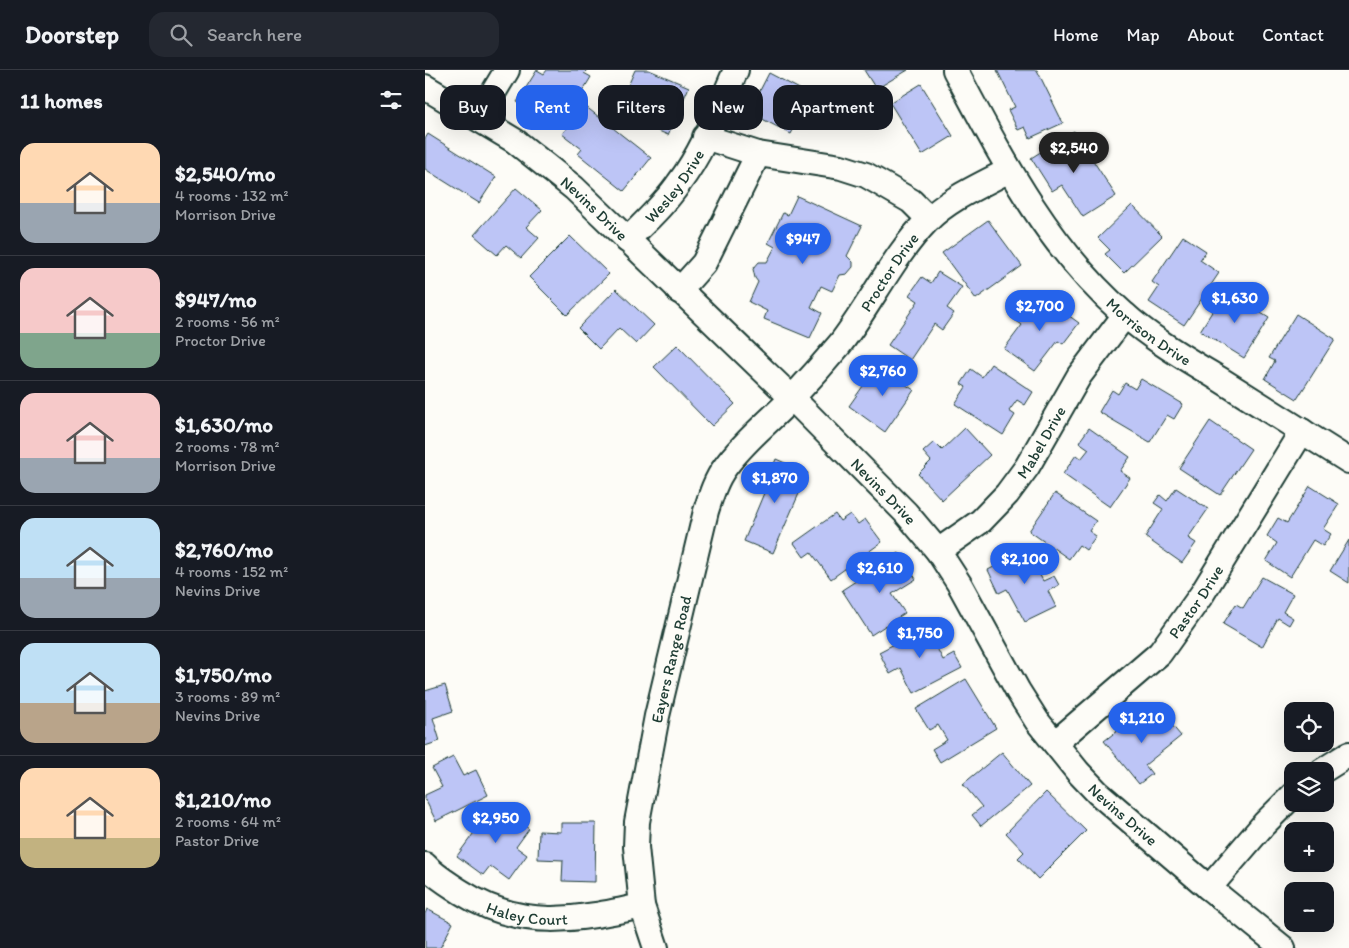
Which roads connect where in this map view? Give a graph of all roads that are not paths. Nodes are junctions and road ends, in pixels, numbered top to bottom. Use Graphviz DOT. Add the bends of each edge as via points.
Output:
graph roads {
  1 [pos="507,70"];
  2 [pos="736,70"];
  3 [pos="955,70"];
  4 [pos="498,85"];
  5 [pos="425,87"];
  6 [pos="440,96"];
  7 [pos="497,130"];
  8 [pos="705,137"];
  9 [pos="757,154"];
  10 [pos="1009,170"];
  11 [pos="929,219"];
  12 [pos="627,240"];
  13 [pos="679,291"];
  14 [pos="1125,315"];
  15 [pos="792,398"];
  16 [pos="1302,431"];
  17 [pos="1349,461"];
  18 [pos="938,551"];
  19 [pos="1055,743"];
  20 [pos="1349,754"];
  21 [pos="1334,764"];
  22 [pos="1284,804"];
  23 [pos="425,864"];
  24 [pos="1209,888"];
  25 [pos="643,906"];
  26 [pos="656,948"];
  27 [pos="1283,948"];
  1 -- 4 [label="street"];
  2 -- 8 [label="street, Wesley Drive"];
  3 -- 10 [label="street, Morrison Drive"];
  5 -- 6 [label="street, Nevins Drive"];
  7 -- 12 [label="street, Nevins Drive" via="545,163"];
  8 -- 9 [label="street"];
  8 -- 12 [label="street, Wesley Drive" via="671,195"];
  9 -- 11 [label="street" via="841,167 866,175 911,202"];
  9 -- 13 [label="street" via="704,262"];
  10 -- 11 [label="street, Proctor Drive" via="947,204"];
  10 -- 14 [label="street, Morrison Drive" via="1056,242"];
  11 -- 15 [label="street, Proctor Drive" via="852,328"];
  12 -- 13 [label="street, Nevins Drive"];
  13 -- 15 [label="street, Nevins Drive"];
  14 -- 16 [label="street, Morrison Drive" via="1180,355"];
  14 -- 18 [label="street, Mabel Drive" via="1079,376 1027,467 1007,494 981,520"];
  15 -- 18 [label="street, Nevins Drive"];
  15 -- 25 [label="street, Eayers Range Road" via="755,432 725,467 706,511 640,802 636,847"];
  16 -- 17 [label="street, Morrison Drive"];
  16 -- 19 [label="street, Pastor Drive" via="1202,594 1160,653"];
  18 -- 19 [label="street, Nevins Drive" via="960,584 1018,691"];
  19 -- 24 [label="street, Nevins Drive" via="1098,793"];
  20 -- 21 [label="street"];
  22 -- 24 [label="street"];
  23 -- 25 [label="street, Haley Court" via="446,883 471,898 523,918 590,917"];
  24 -- 27 [label="street, Nevins Drive"];
  25 -- 26 [label="street, Eayers Range Road"];
}
